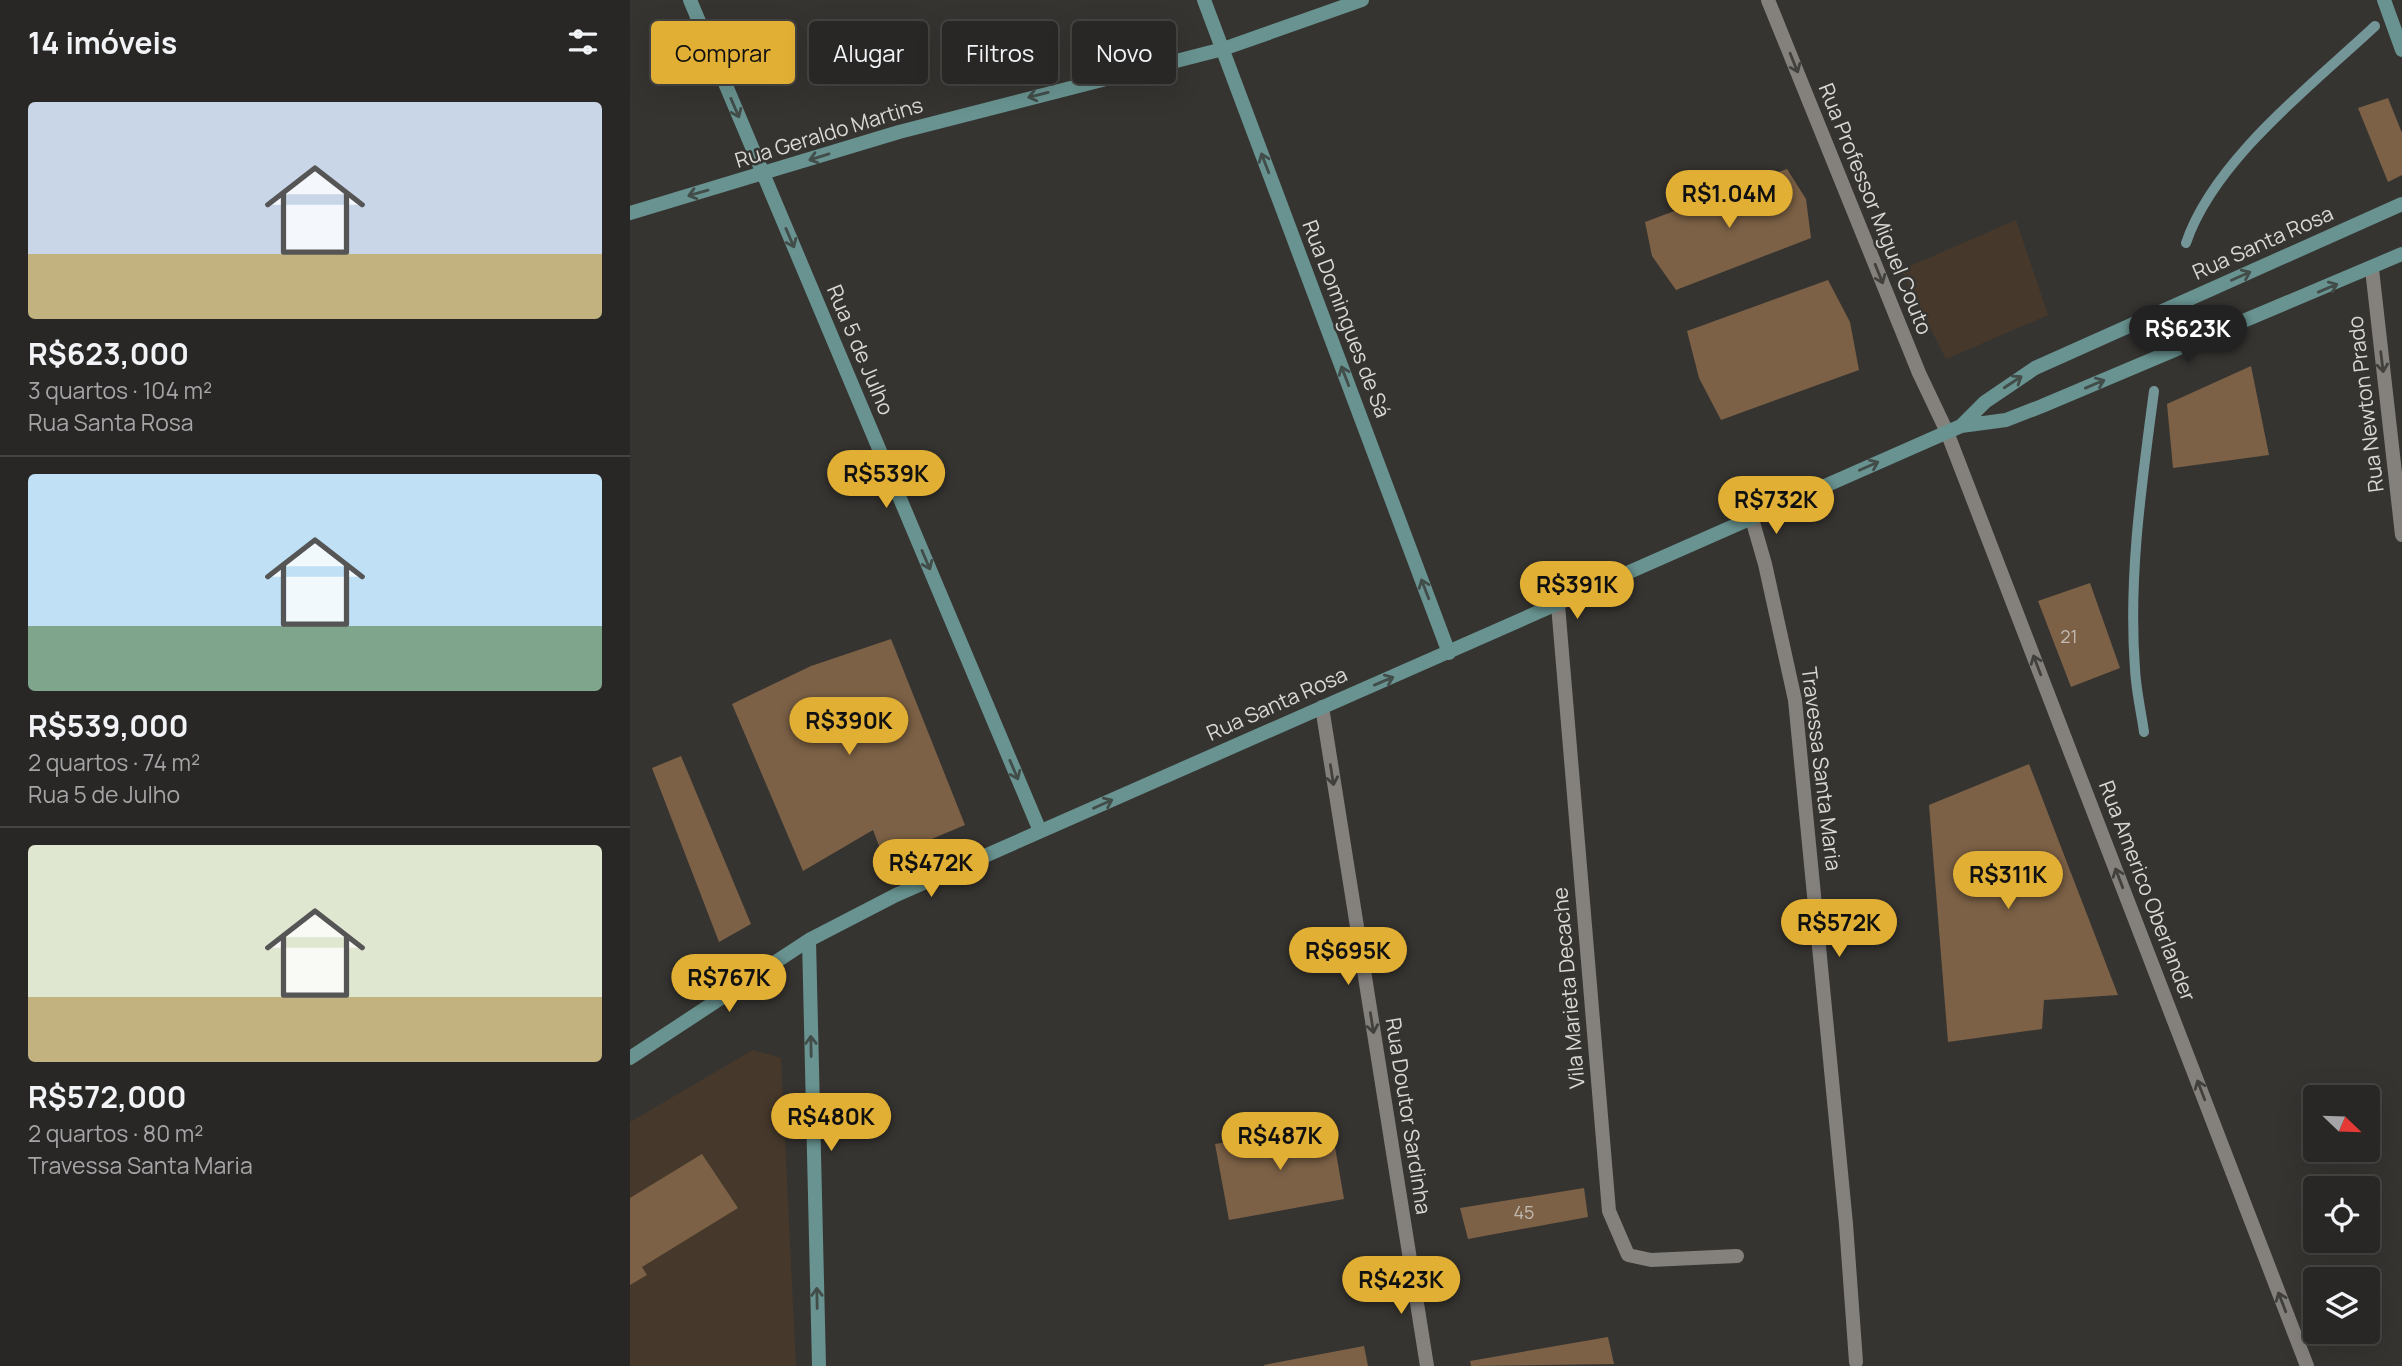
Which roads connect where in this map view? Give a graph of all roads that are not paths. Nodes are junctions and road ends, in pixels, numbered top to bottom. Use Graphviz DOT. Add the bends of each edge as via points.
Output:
graph roads {
  1 [pos="690,0"];
  2 [pos="1204,0"];
  3 [pos="1362,0"];
  4 [pos="1768,0"];
  5 [pos="2384,0"];
  6 [pos="1223,49"];
  7 [pos="2402,50"];
  8 [pos="763,175"];
  9 [pos="2402,204"];
  10 [pos="630,213"];
  11 [pos="2402,254"];
  12 [pos="2372,270"];
  13 [pos="1954,429"];
  14 [pos="1752,519"];
  15 [pos="2402,534"];
  16 [pos="1558,605"];
  17 [pos="1449,653"];
  18 [pos="1322,707"];
  19 [pos="1040,831"];
  20 [pos="809,940"];
  21 [pos="630,1058"];
  22 [pos="1737,1256"];
  23 [pos="1856,1362"];
  24 [pos="819,1366"];
  25 [pos="1427,1366"];
  26 [pos="2307,1366"];
  1 -- 8 [label="street, Rua 5 de Julho, one-way"];
  2 -- 6 [label="street, Rua Domingues de Sá"];
  3 -- 6 [label="street, Rua Geraldo Martins"];
  4 -- 13 [label="street, Rua Professor Miguel Couto, one-way" via="1919,373"];
  5 -- 7 [label="street"];
  6 -- 8 [label="street, Rua Geraldo Martins, one-way" via="924,125"];
  17 -- 6 [label="street, Rua Domingues de Sá, one-way"];
  8 -- 10 [label="street, Rua Geraldo Martins, one-way"];
  8 -- 19 [label="street, Rua 5 de Julho, one-way"];
  13 -- 9 [label="street, Rua Santa Rosa, one-way" via="2035,368"];
  11 -- 12 [label="street, Rua Santa Rosa"];
  13 -- 12 [label="street, Rua Santa Rosa, one-way" via="1997,422 2042,407"];
  12 -- 15 [label="street, Rua Newton Prado, one-way"];
  14 -- 13 [label="street, Rua Santa Rosa, one-way"];
  26 -- 13 [label="street, Rua Americo Oberlander, one-way"];
  14 -- 16 [label="street, Rua Santa Rosa"];
  14 -- 23 [label="street, Travessa Santa Maria" via="1795,700"];
  16 -- 17 [label="street, Rua Santa Rosa"];
  16 -- 22 [label="street, Vila Marieta Decache" via="1609,1211 1628,1255 1651,1260"];
  18 -- 17 [label="street, Rua Santa Rosa, one-way"];
  19 -- 18 [label="street, Rua Santa Rosa, one-way"];
  18 -- 25 [label="street, Rua Doutor Sardinha, one-way"];
  19 -- 20 [label="street, Rua Santa Rosa" via="896,895"];
  20 -- 21 [label="street, Rua Santa Rosa"];
  24 -- 20 [label="street, one-way"];
}
